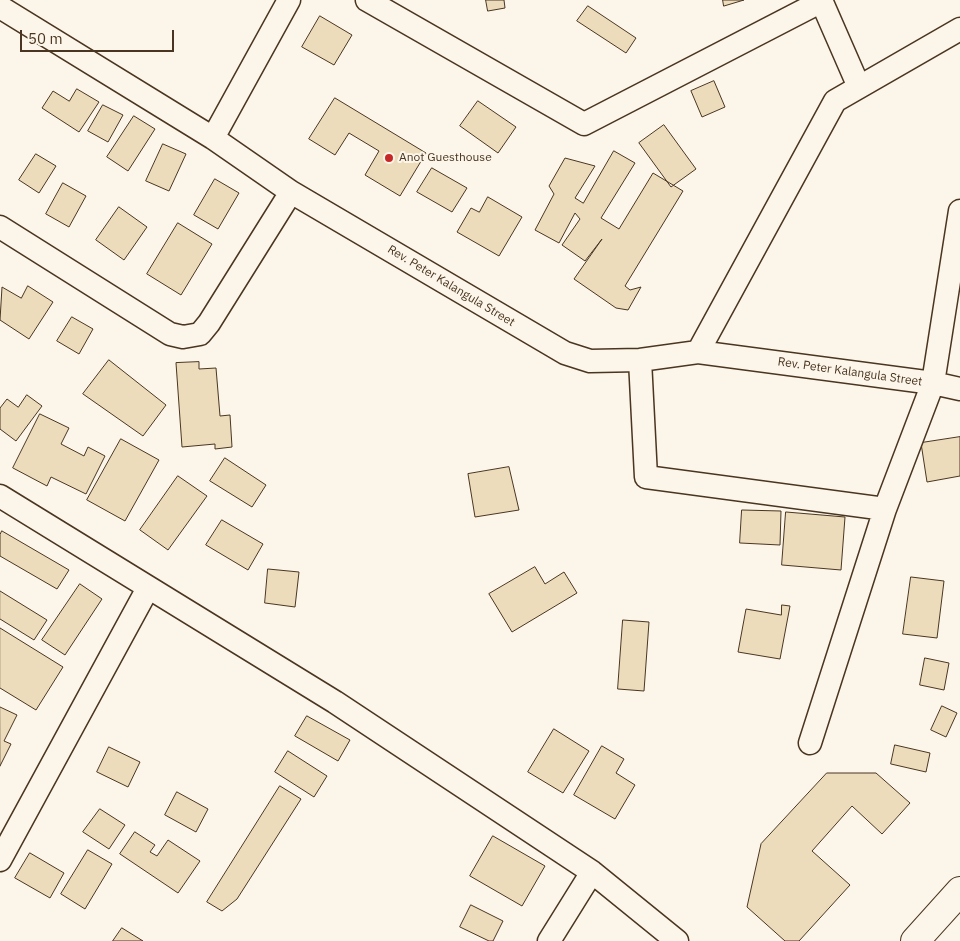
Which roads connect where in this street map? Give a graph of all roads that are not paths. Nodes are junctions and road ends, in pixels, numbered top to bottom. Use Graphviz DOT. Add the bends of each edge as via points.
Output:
graph roads {
  1 [pos="289,0"];
  2 [pos="367,0"];
  3 [pos="822,0"];
  4 [pos="0,7"];
  5 [pos="960,29"];
  6 [pos="860,87"];
  7 [pos="212,138"];
  8 [pos="291,192"];
  9 [pos="960,211"];
  10 [pos="0,227"];
  11 [pos="698,352"];
  12 [pos="640,360"];
  13 [pos="933,383"];
  14 [pos="960,389"];
  15 [pos="0,496"];
  16 [pos="886,509"];
  17 [pos="148,588"];
  18 [pos="810,743"];
  19 [pos="0,860"];
  20 [pos="592,872"];
  21 [pos="960,891"];
  22 [pos="549,941"];
  23 [pos="677,941"];
  24 [pos="915,941"];
  1 -- 7 [label="street"];
  2 -- 3 [label="street" via="584,124"];
  3 -- 6 [label="street"];
  4 -- 7 [label="street, Rev. Peter Kalangula Street"];
  5 -- 6 [label="street"];
  6 -- 11 [label="street" via="835,101"];
  7 -- 8 [label="street, Rev. Peter Kalangula Street"];
  8 -- 10 [label="street" via="209,323 200,334 183,337 170,334"];
  8 -- 12 [label="street, Rev. Peter Kalangula Street" via="565,353 590,360"];
  9 -- 13 [label="street"];
  11 -- 12 [label="street, Rev. Peter Kalangula Street"];
  11 -- 13 [label="street, Rev. Peter Kalangula Street"];
  12 -- 16 [label="street" via="646,477"];
  13 -- 14 [label="street, Rev. Peter Kalangula Street"];
  13 -- 16 [label="street"];
  15 -- 17 [label="street"];
  16 -- 18 [label="street"];
  17 -- 19 [label="street"];
  17 -- 20 [label="street" via="335,702"];
  20 -- 22 [label="street"];
  20 -- 23 [label="street"];
  21 -- 24 [label="main road"];
}
